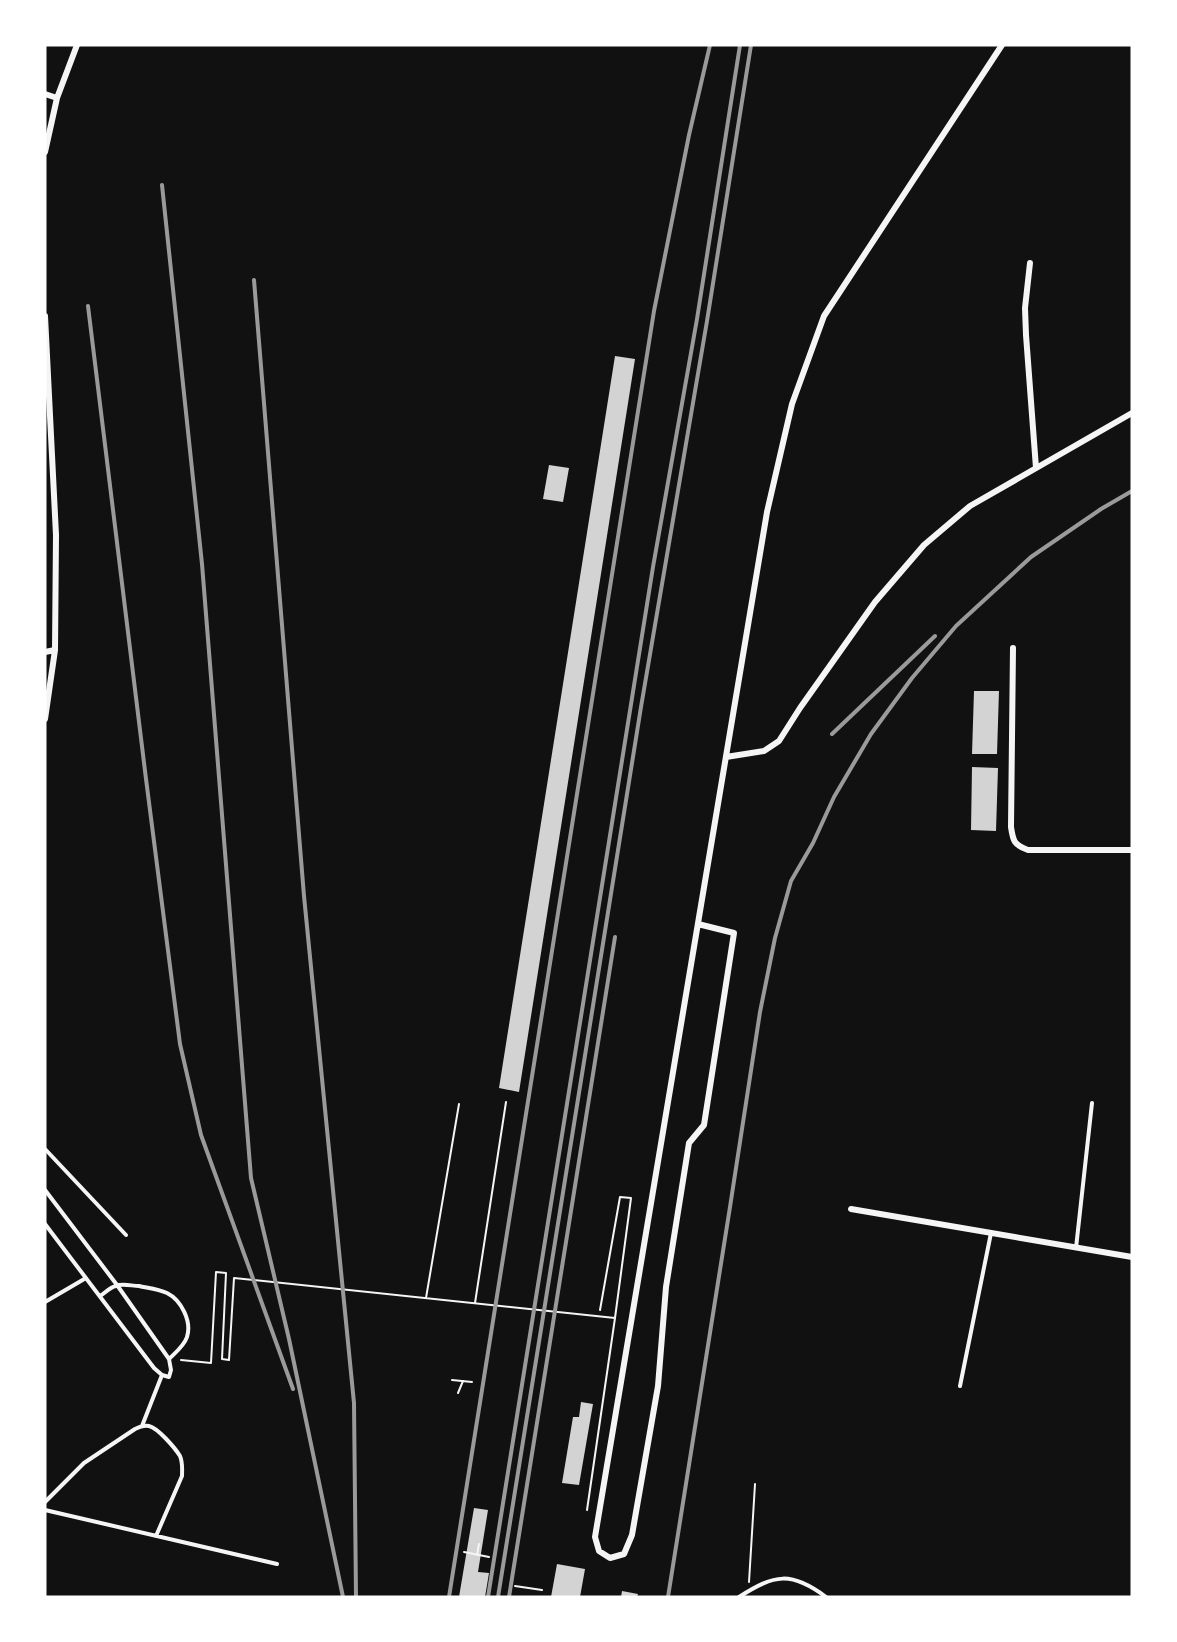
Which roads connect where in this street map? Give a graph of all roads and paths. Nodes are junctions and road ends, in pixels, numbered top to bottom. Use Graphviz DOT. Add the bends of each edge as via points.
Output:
graph roads {
  1 [pos="77,45"];
  2 [pos="1002,45"];
  3 [pos="45,93"];
  4 [pos="57,98"];
  5 [pos="45,152"];
  6 [pos="1030,263"];
  7 [pos="45,316"];
  8 [pos="1132,413"];
  9 [pos="1036,468"];
  10 [pos="1013,648"];
  11 [pos="55,650"];
  12 [pos="45,651"];
  13 [pos="45,719"];
  14 [pos="726,757"];
  15 [pos="1132,850"];
  16 [pos="698,924"];
  17 [pos="506,1102"];
  18 [pos="1092,1103"];
  19 [pos="459,1104"];
  20 [pos="45,1149"];
  21 [pos="45,1190"];
  22 [pos="851,1209"];
  23 [pos="45,1224"];
  24 [pos="991,1233"];
  25 [pos="126,1235"];
  26 [pos="1076,1248"];
  27 [pos="1132,1257"];
  28 [pos="86,1278"];
  29 [pos="117,1285"];
  30 [pos="100,1296"];
  31 [pos="426,1298"];
  32 [pos="45,1302"];
  33 [pos="474,1303"];
  34 [pos="600,1310"];
  35 [pos="615,1318"];
  36 [pos="169,1359"];
  37 [pos="162,1375"];
  38 [pos="452,1380"];
  39 [pos="463,1381"];
  40 [pos="472,1382"];
  41 [pos="960,1386"];
  42 [pos="458,1393"];
  43 [pos="142,1426"];
  44 [pos="755,1484"];
  45 [pos="45,1502"];
  46 [pos="45,1510"];
  47 [pos="587,1510"];
  48 [pos="156,1536"];
  49 [pos="479,1545"];
  50 [pos="464,1552"];
  51 [pos="477,1555"];
  52 [pos="489,1557"];
  53 [pos="277,1564"];
  54 [pos="515,1586"];
  55 [pos="542,1590"];
  56 [pos="749,1591"];
  57 [pos="739,1597"];
  58 [pos="748,1597"];
  59 [pos="826,1597"];
  1 -- 4 [label="street"];
  2 -- 14 [label="street" via="824,316 792,404 767,512"];
  3 -- 4 [label="street"];
  4 -- 5 [label="street"];
  6 -- 9 [label="street" via="1025,308"];
  7 -- 11 [label="street" via="56,535"];
  8 -- 9 [label="street"];
  9 -- 14 [label="street" via="970,506 924,545 875,602 779,741 765,751"];
  10 -- 15 [label="street" via="1012,839 1028,850"];
  11 -- 12 [label="street"];
  11 -- 13 [label="street"];
  14 -- 16 [label="street"];
  16 -- 16 [label="street" via="734,933 704,1125 689,1143 666,1287 658,1386 632,1535 624,1554 610,1558 599,1551 595,1537"];
  17 -- 33 [label="path"];
  18 -- 26 [label="lane"];
  19 -- 31 [label="path"];
  20 -- 25 [label="lane"];
  21 -- 29 [label="lane"];
  22 -- 24 [label="street"];
  23 -- 28 [label="lane"];
  24 -- 26 [label="street"];
  24 -- 41 [label="lane"];
  26 -- 27 [label="street"];
  28 -- 30 [label="lane"];
  28 -- 32 [label="lane"];
  29 -- 30 [label="lane"];
  29 -- 36 [label="lane"];
  29 -- 36 [label="lane" via="155,1289 180,1304 188,1332"];
  30 -- 37 [label="lane"];
  31 -- 33 [label="path"];
  31 -- 36 [label="path" via="234,1278 230,1360 222,1359 226,1273 216,1272 211,1362"];
  33 -- 35 [label="path"];
  34 -- 35 [label="path" via="620,1197 631,1198"];
  35 -- 47 [label="path"];
  36 -- 37 [label="lane" via="171,1374"];
  37 -- 43 [label="lane"];
  38 -- 39 [label="path"];
  39 -- 40 [label="path"];
  39 -- 42 [label="path"];
  43 -- 45 [label="lane" via="84,1463"];
  43 -- 48 [label="lane" via="158,1430 183,1466"];
  44 -- 56 [label="path"];
  46 -- 48 [label="lane"];
  48 -- 53 [label="lane"];
  49 -- 51 [label="path"];
  50 -- 51 [label="path"];
  51 -- 52 [label="path"];
  54 -- 55 [label="path"];
  56 -- 57 [label="lane"];
  56 -- 58 [label="lane"];
  56 -- 59 [label="lane" via="771,1580 787,1578"];
}
